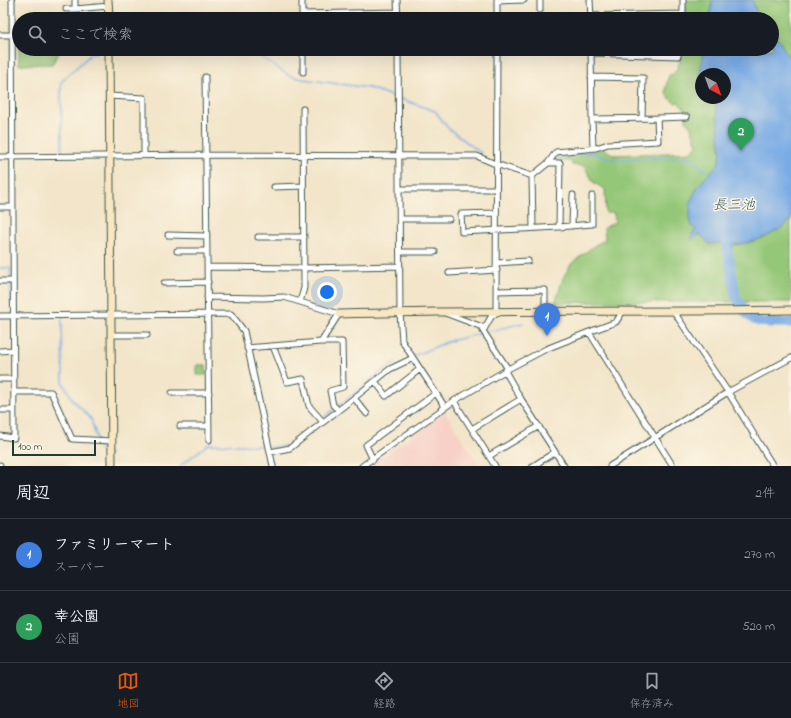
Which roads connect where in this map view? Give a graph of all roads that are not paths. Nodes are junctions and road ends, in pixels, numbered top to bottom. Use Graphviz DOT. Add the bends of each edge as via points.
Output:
graph roads {
  1 [pos="12,0"];
  2 [pos="75,0"];
  3 [pos="302,0"];
  4 [pos="397,0"];
  5 [pos="497,0"];
  6 [pos="524,0"];
  7 [pos="540,0"];
  8 [pos="590,0"];
  9 [pos="683,0"];
  10 [pos="108,3"];
  11 [pos="75,8"];
  12 [pos="66,9"];
  13 [pos="540,10"];
  14 [pos="302,12"];
  15 [pos="398,12"];
  16 [pos="497,12"];
  17 [pos="591,12"];
  18 [pos="683,12"];
  19 [pos="0,35"];
  20 [pos="12,35"];
  21 [pos="109,56"];
  22 [pos="302,56"];
  23 [pos="398,56"];
  24 [pos="497,56"];
  25 [pos="591,56"];
  26 [pos="303,72"];
  27 [pos="205,76"];
  28 [pos="591,77"];
  29 [pos="110,96"];
  30 [pos="303,109"];
  31 [pos="687,117"];
  32 [pos="592,118"];
  33 [pos="642,118"];
  34 [pos="657,118"];
  35 [pos="594,148"];
  36 [pos="205,155"];
  37 [pos="399,155"];
  38 [pos="110,156"];
  39 [pos="144,156"];
  40 [pos="303,156"];
  41 [pos="0,157"];
  42 [pos="12,157"];
  43 [pos="497,164"];
  44 [pos="548,164"];
  45 [pos="532,176"];
  46 [pos="303,186"];
  47 [pos="274,187"];
  48 [pos="400,189"];
  49 [pos="496,189"];
  50 [pos="573,195"];
  51 [pos="592,196"];
  52 [pos="0,207"];
  53 [pos="13,207"];
  54 [pos="496,213"];
  55 [pos="400,219"];
  56 [pos="449,219"];
  57 [pos="572,226"];
  58 [pos="558,227"];
  59 [pos="533,228"];
  60 [pos="497,230"];
  61 [pos="168,235"];
  62 [pos="207,236"];
  63 [pos="258,237"];
  64 [pos="304,237"];
  65 [pos="177,251"];
  66 [pos="207,251"];
  67 [pos="400,252"];
  68 [pos="435,252"];
  69 [pos="528,262"];
  70 [pos="497,263"];
  71 [pos="400,266"];
  72 [pos="208,267"];
  73 [pos="304,268"];
  74 [pos="496,270"];
  75 [pos="449,273"];
  76 [pos="0,281"];
  77 [pos="13,281"];
  78 [pos="208,282"];
  79 [pos="164,283"];
  80 [pos="496,291"];
  81 [pos="207,297"];
  82 [pos="300,302"];
  83 [pos="791,310"];
  84 [pos="623,311"];
  85 [pos="400,312"];
  86 [pos="446,312"];
  87 [pos="545,312"];
  88 [pos="674,312"];
  89 [pos="496,313"];
  90 [pos="111,314"];
  91 [pos="208,314"];
  92 [pos="339,314"];
  93 [pos="0,316"];
  94 [pos="13,316"];
  95 [pos="485,328"];
  96 [pos="589,332"];
  97 [pos="111,335"];
  98 [pos="147,335"];
  99 [pos="322,342"];
  100 [pos="273,346"];
  101 [pos="247,348"];
  102 [pos="13,350"];
  103 [pos="0,351"];
  104 [pos="414,358"];
  105 [pos="791,358"];
  106 [pos="420,369"];
  107 [pos="507,370"];
  108 [pos="0,379"];
  109 [pos="14,379"];
  110 [pos="375,381"];
  111 [pos="14,392"];
  112 [pos="728,392"];
  113 [pos="172,393"];
  114 [pos="209,393"];
  115 [pos="436,393"];
  116 [pos="354,398"];
  117 [pos="521,398"];
  118 [pos="454,401"];
  119 [pos="445,407"];
  120 [pos="0,410"];
  121 [pos="14,410"];
  122 [pos="338,410"];
  123 [pos="367,414"];
  124 [pos="323,422"];
  125 [pos="180,426"];
  126 [pos="209,426"];
  127 [pos="538,426"];
  128 [pos="472,429"];
  129 [pos="0,436"];
  130 [pos="655,437"];
  131 [pos="209,440"];
  132 [pos="112,441"];
  133 [pos="270,452"];
  134 [pos="555,452"];
  135 [pos="489,456"];
  136 [pos="373,460"];
  137 [pos="112,466"];
  138 [pos="273,466"];
  139 [pos="362,466"];
  140 [pos="495,466"];
  141 [pos="533,466"];
  142 [pos="564,466"];
  143 [pos="610,466"];
  144 [pos="673,466"];
  145 [pos="773,466"];
  1 -- 20 [label="street"];
  2 -- 11 [label="street"];
  3 -- 14 [label="street"];
  4 -- 15 [label="street"];
  5 -- 6 [label="street"];
  5 -- 16 [label="street"];
  7 -- 13 [label="street"];
  8 -- 17 [label="street"];
  9 -- 18 [label="street"];
  10 -- 11 [label="street"];
  11 -- 12 [label="street"];
  19 -- 20 [label="street"];
  20 -- 42 [label="street"];
  21 -- 29 [label="street"];
  22 -- 26 [label="street"];
  23 -- 37 [label="street"];
  24 -- 43 [label="street"];
  25 -- 28 [label="street"];
  27 -- 36 [label="street"];
  28 -- 32 [label="street"];
  28 -- 33 [label="street" via="643,78"];
  29 -- 38 [label="street"];
  29 -- 39 [label="street" via="144,98"];
  30 -- 40 [label="street"];
  31 -- 34 [label="street"];
  32 -- 33 [label="street"];
  32 -- 35 [label="street"];
  33 -- 34 [label="street"];
  34 -- 35 [label="street" via="658,141 608,144"];
  35 -- 44 [label="street" via="556,152"];
  36 -- 39 [label="street"];
  36 -- 40 [label="street"];
  36 -- 62 [label="street"];
  37 -- 40 [label="street"];
  37 -- 43 [label="street" via="476,156"];
  37 -- 48 [label="street"];
  38 -- 39 [label="street"];
  38 -- 42 [label="street"];
  38 -- 90 [label="street"];
  40 -- 46 [label="street"];
  41 -- 42 [label="street"];
  42 -- 53 [label="street"];
  43 -- 45 [label="street"];
  43 -- 49 [label="street"];
  44 -- 45 [label="street"];
  44 -- 58 [label="street" via="560,163"];
  45 -- 59 [label="street"];
  46 -- 47 [label="street"];
  46 -- 64 [label="street"];
  48 -- 49 [label="street"];
  48 -- 55 [label="street"];
  49 -- 54 [label="street"];
  50 -- 57 [label="street"];
  51 -- 57 [label="street" via="592,224"];
  52 -- 53 [label="street"];
  53 -- 77 [label="street"];
  54 -- 60 [label="street"];
  54 -- 60 [label="street" via="461,214 462,232"];
  55 -- 56 [label="street"];
  55 -- 67 [label="street"];
  57 -- 58 [label="street"];
  58 -- 59 [label="street"];
  59 -- 60 [label="street"];
  60 -- 70 [label="street"];
  61 -- 62 [label="street"];
  62 -- 66 [label="street"];
  63 -- 64 [label="street"];
  64 -- 73 [label="street"];
  65 -- 66 [label="street"];
  66 -- 72 [label="street"];
  67 -- 68 [label="street"];
  67 -- 71 [label="street"];
  69 -- 70 [label="street"];
  70 -- 74 [label="street"];
  71 -- 73 [label="street"];
  71 -- 85 [label="street"];
  72 -- 73 [label="street"];
  72 -- 78 [label="street"];
  73 -- 82 [label="street" via="304,288"];
  74 -- 75 [label="street"];
  74 -- 80 [label="street"];
  76 -- 77 [label="street"];
  77 -- 94 [label="street"];
  78 -- 79 [label="street"];
  78 -- 81 [label="street"];
  80 -- 87 [label="street" via="545,290"];
  80 -- 89 [label="street"];
  81 -- 82 [label="street" via="284,297"];
  81 -- 91 [label="street"];
  82 -- 92 [label="street"];
  83 -- 88 [label="street"];
  84 -- 87 [label="street"];
  84 -- 88 [label="street"];
  84 -- 96 [label="street" via="616,322"];
  85 -- 86 [label="street"];
  85 -- 92 [label="street"];
  85 -- 104 [label="street" via="402,341"];
  86 -- 89 [label="street"];
  86 -- 95 [label="street"];
  87 -- 89 [label="street"];
  88 -- 112 [label="street"];
  89 -- 95 [label="street"];
  90 -- 91 [label="street"];
  90 -- 94 [label="street"];
  90 -- 97 [label="street"];
  91 -- 101 [label="street" via="231,314 244,330"];
  91 -- 114 [label="street"];
  92 -- 99 [label="street"];
  93 -- 94 [label="street"];
  94 -- 102 [label="street"];
  95 -- 107 [label="street" via="483,331"];
  96 -- 107 [label="street" via="546,349"];
  96 -- 130 [label="street"];
  97 -- 98 [label="street"];
  97 -- 132 [label="street"];
  99 -- 100 [label="street"];
  99 -- 122 [label="street" via="342,342 343,387 330,391 333,405"];
  100 -- 101 [label="street"];
  100 -- 124 [label="street" via="287,382 303,379 309,406"];
  101 -- 133 [label="street"];
  102 -- 103 [label="street"];
  102 -- 109 [label="street"];
  104 -- 106 [label="street"];
  104 -- 110 [label="street" via="390,369"];
  105 -- 112 [label="street"];
  106 -- 110 [label="street" via="386,396"];
  106 -- 115 [label="street"];
  107 -- 117 [label="street"];
  107 -- 118 [label="street"];
  108 -- 109 [label="street"];
  109 -- 111 [label="street"];
  110 -- 116 [label="street"];
  111 -- 121 [label="street"];
  111 -- 132 [label="street" via="51,392 72,439"];
  112 -- 130 [label="street"];
  112 -- 145 [label="street"];
  113 -- 114 [label="street"];
  114 -- 126 [label="street"];
  115 -- 119 [label="street"];
  115 -- 136 [label="street" via="366,445"];
  116 -- 122 [label="street"];
  116 -- 123 [label="street"];
  117 -- 127 [label="street"];
  117 -- 128 [label="street"];
  118 -- 119 [label="street"];
  118 -- 128 [label="street"];
  119 -- 136 [label="street"];
  120 -- 121 [label="street"];
  121 -- 129 [label="street" via="14,438"];
  122 -- 124 [label="street"];
  124 -- 133 [label="street" via="290,448"];
  125 -- 126 [label="street"];
  126 -- 131 [label="street"];
  127 -- 134 [label="street"];
  127 -- 135 [label="street"];
  128 -- 135 [label="street"];
  130 -- 143 [label="street"];
  130 -- 144 [label="street"];
  132 -- 137 [label="street"];
  133 -- 138 [label="street"];
  134 -- 141 [label="street"];
  134 -- 142 [label="street"];
  135 -- 140 [label="street"];
  136 -- 139 [label="street"];
}
